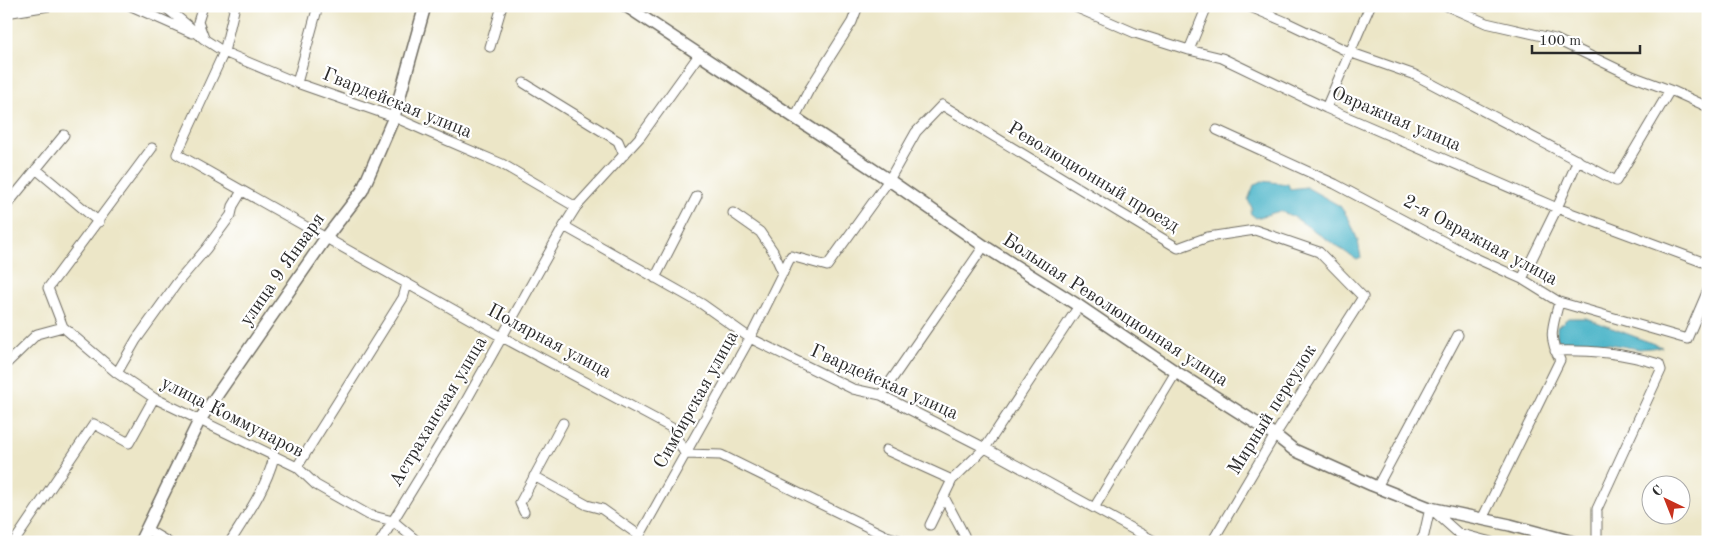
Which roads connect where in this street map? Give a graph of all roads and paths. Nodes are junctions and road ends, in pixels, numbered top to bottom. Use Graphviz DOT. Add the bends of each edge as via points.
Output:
graph roads {
  1 [pos="49,6"];
  2 [pos="131,6"];
  3 [pos="164,6"];
  4 [pos="202,6"];
  5 [pos="235,6"];
  6 [pos="318,6"];
  7 [pos="425,6"];
  8 [pos="502,6"];
  9 [pos="626,6"];
  10 [pos="858,6"];
  11 [pos="1073,6"];
  12 [pos="1207,6"];
  13 [pos="1248,6"];
  14 [pos="1370,6"];
  15 [pos="1447,6"];
  16 [pos="6,12"];
  17 [pos="204,39"];
  18 [pos="490,47"];
  19 [pos="1189,50"];
  20 [pos="224,52"];
  21 [pos="1349,52"];
  22 [pos="699,55"];
  23 [pos="297,82"];
  24 [pos="524,83"];
  25 [pos="1670,90"];
  26 [pos="1708,107"];
  27 [pos="1326,108"];
  28 [pos="795,117"];
  29 [pos="394,118"];
  30 [pos="1217,130"];
  31 [pos="64,135"];
  32 [pos="152,148"];
  33 [pos="624,155"];
  34 [pos="1578,160"];
  35 [pos="36,168"];
  36 [pos="888,180"];
  37 [pos="242,191"];
  38 [pos="697,196"];
  39 [pos="6,206"];
  40 [pos="576,207"];
  41 [pos="1557,208"];
  42 [pos="733,213"];
  43 [pos="99,222"];
  44 [pos="564,226"];
  45 [pos="325,239"];
  46 [pos="984,246"];
  47 [pos="1708,264"];
  48 [pos="783,273"];
  49 [pos="655,278"];
  50 [pos="1522,280"];
  51 [pos="407,284"];
  52 [pos="1708,290"];
  53 [pos="1363,297"];
  54 [pos="1559,302"];
  55 [pos="1079,306"];
  56 [pos="63,327"];
  57 [pos="1458,335"];
  58 [pos="502,337"];
  59 [pos="750,338"];
  60 [pos="1555,351"];
  61 [pos="6,364"];
  62 [pos="1176,372"];
  63 [pos="117,373"];
  64 [pos="881,395"];
  65 [pos="154,398"];
  66 [pos="200,421"];
  67 [pos="563,423"];
  68 [pos="1276,435"];
  69 [pos="985,448"];
  70 [pos="886,450"];
  71 [pos="686,454"];
  72 [pos="274,457"];
  73 [pos="297,467"];
  74 [pos="534,476"];
  75 [pos="952,480"];
  76 [pos="1376,486"];
  77 [pos="944,497"];
  78 [pos="1094,508"];
  79 [pos="1430,508"];
  80 [pos="524,512"];
  81 [pos="1482,519"];
  82 [pos="393,521"];
  83 [pos="930,525"];
  84 [pos="146,529"];
  85 [pos="638,539"];
  86 [pos="14,542"];
  87 [pos="140,542"];
  88 [pos="168,542"];
  89 [pos="230,542"];
  90 [pos="380,542"];
  91 [pos="418,542"];
  92 [pos="906,542"];
  93 [pos="966,542"];
  94 [pos="1156,542"];
  95 [pos="1212,542"];
  96 [pos="1420,542"];
  97 [pos="1491,542"];
  98 [pos="1573,542"];
  99 [pos="1597,542"];
  1 -- 16 [label="street"];
  2 -- 17 [label="street"];
  3 -- 17 [label="street"];
  4 -- 17 [label="street" via="198,22"];
  5 -- 20 [label="street"];
  6 -- 23 [label="street"];
  7 -- 29 [label="street, улица 9 Января"];
  8 -- 18 [label="street"];
  9 -- 22 [label="street, Большая Революционная улица"];
  10 -- 28 [label="street" via="852,22"];
  11 -- 19 [label="street, Овражная улица" via="1135,33"];
  12 -- 19 [label="street"];
  13 -- 21 [label="street"];
  14 -- 21 [label="street"];
  15 -- 25 [label="street" via="1486,23 1555,39 1632,76"];
  17 -- 20 [label="street, Гвардейская улица"];
  19 -- 27 [label="street, Овражная улица" via="1222,58"];
  20 -- 23 [label="street, Гвардейская улица"];
  20 -- 37 [label="street, Полярная улица" via="177,154"];
  21 -- 27 [label="street"];
  21 -- 34 [label="street" via="1415,75"];
  22 -- 28 [label="street, Большая Революционная улица"];
  22 -- 33 [label="street, Астраханская улица"];
  23 -- 29 [label="street, Гвардейская улица"];
  24 -- 33 [label="street" via="618,141"];
  25 -- 26 [label="street"];
  25 -- 34 [label="street" via="1616,181"];
  27 -- 41 [label="street, Овражная улица"];
  28 -- 36 [label="street, Большая Революционная улица"];
  29 -- 40 [label="street, Гвардейская улица" via="502,164"];
  29 -- 45 [label="street, улица 9 Января" via="362,191"];
  30 -- 50 [label="street, 2-я Овражная улица" via="1335,184"];
  31 -- 35 [label="street"];
  32 -- 43 [label="street"];
  33 -- 40 [label="street, Астраханская улица"];
  34 -- 41 [label="street"];
  35 -- 39 [label="street"];
  35 -- 43 [label="street"];
  36 -- 46 [label="street, Большая Революционная улица"];
  36 -- 48 [label="street, Симбирская улица" via="827,266 791,256"];
  36 -- 53 [label="street, Революционный проезд" via="916,132 942,105 1178,248 1208,237 1255,230 1319,252"];
  37 -- 45 [label="street, Полярная улица"];
  37 -- 63 [label="street" via="231,215 177,283"];
  38 -- 49 [label="street"];
  40 -- 44 [label="street, Астраханская улица"];
  41 -- 47 [label="street, Овражная улица"];
  41 -- 50 [label="street"];
  42 -- 48 [label="street" via="760,232"];
  43 -- 56 [label="street" via="48,288"];
  44 -- 49 [label="street, Гвардейская улица"];
  44 -- 58 [label="street, Астраханская улица"];
  45 -- 51 [label="street, Полярная улица"];
  45 -- 66 [label="street, улица 9 Января"];
  46 -- 55 [label="street, Большая Революционная улица"];
  46 -- 64 [label="street"];
  48 -- 59 [label="street, Симбирская улица"];
  49 -- 59 [label="street, Гвардейская улица" via="702,304"];
  50 -- 54 [label="street, 2-я Овражная улица"];
  51 -- 58 [label="street, Полярная улица"];
  51 -- 73 [label="street" via="402,298"];
  52 -- 54 [label="street, 2-я Овражная улица" via="1687,339"];
  53 -- 68 [label="street, Мирный переулок"];
  54 -- 60 [label="street" via="1551,333"];
  55 -- 62 [label="street, Большая Революционная улица"];
  55 -- 69 [label="street"];
  56 -- 61 [label="street" via="37,334"];
  56 -- 63 [label="street, улица Коммунаров"];
  57 -- 76 [label="street"];
  58 -- 71 [label="street, Полярная улица" via="672,428"];
  58 -- 82 [label="street, Астраханская улица"];
  59 -- 64 [label="street, Гвардейская улица" via="853,389"];
  59 -- 71 [label="street, Симбирская улица"];
  60 -- 81 [label="street" via="1560,360"];
  60 -- 99 [label="street" via="1588,350 1640,358 1659,364 1661,370 1597,509"];
  62 -- 68 [label="street, Большая Революционная улица"];
  62 -- 78 [label="street"];
  63 -- 65 [label="street, улица Коммунаров"];
  64 -- 69 [label="street, Гвардейская улица"];
  65 -- 66 [label="street, улица Коммунаров"];
  65 -- 86 [label="street" via="129,444 94,424"];
  66 -- 72 [label="street, улица Коммунаров"];
  66 -- 84 [label="street, улица 9 Января"];
  67 -- 74 [label="street"];
  68 -- 76 [label="street, Большая Революционная улица" via="1294,450"];
  68 -- 95 [label="street, Мирный переулок"];
  69 -- 75 [label="street"];
  69 -- 78 [label="street, Гвардейская улица"];
  70 -- 75 [label="street"];
  71 -- 85 [label="street, Симбирская улица"];
  71 -- 92 [label="street" via="721,455 886,536"];
  72 -- 73 [label="street, улица Коммунаров"];
  72 -- 89 [label="street" via="266,481"];
  73 -- 82 [label="street, улица Коммунаров" via="316,485 343,501 369,515"];
  74 -- 80 [label="street" via="520,503"];
  74 -- 85 [label="street" via="588,505 602,509"];
  75 -- 77 [label="street"];
  76 -- 79 [label="street, Большая Революционная улица"];
  77 -- 83 [label="street"];
  77 -- 93 [label="street"];
  78 -- 94 [label="street, Гвардейская улица"];
  79 -- 81 [label="street, Большая Революционная улица"];
  79 -- 96 [label="street"];
  79 -- 97 [label="street, Большая Революционная улица" via="1458,533"];
  81 -- 98 [label="street"];
  82 -- 90 [label="street, Астраханская улица"];
  82 -- 91 [label="street, улица Коммунаров"];
  84 -- 87 [label="street, улица 9 Января"];
  84 -- 88 [label="street"];
}
